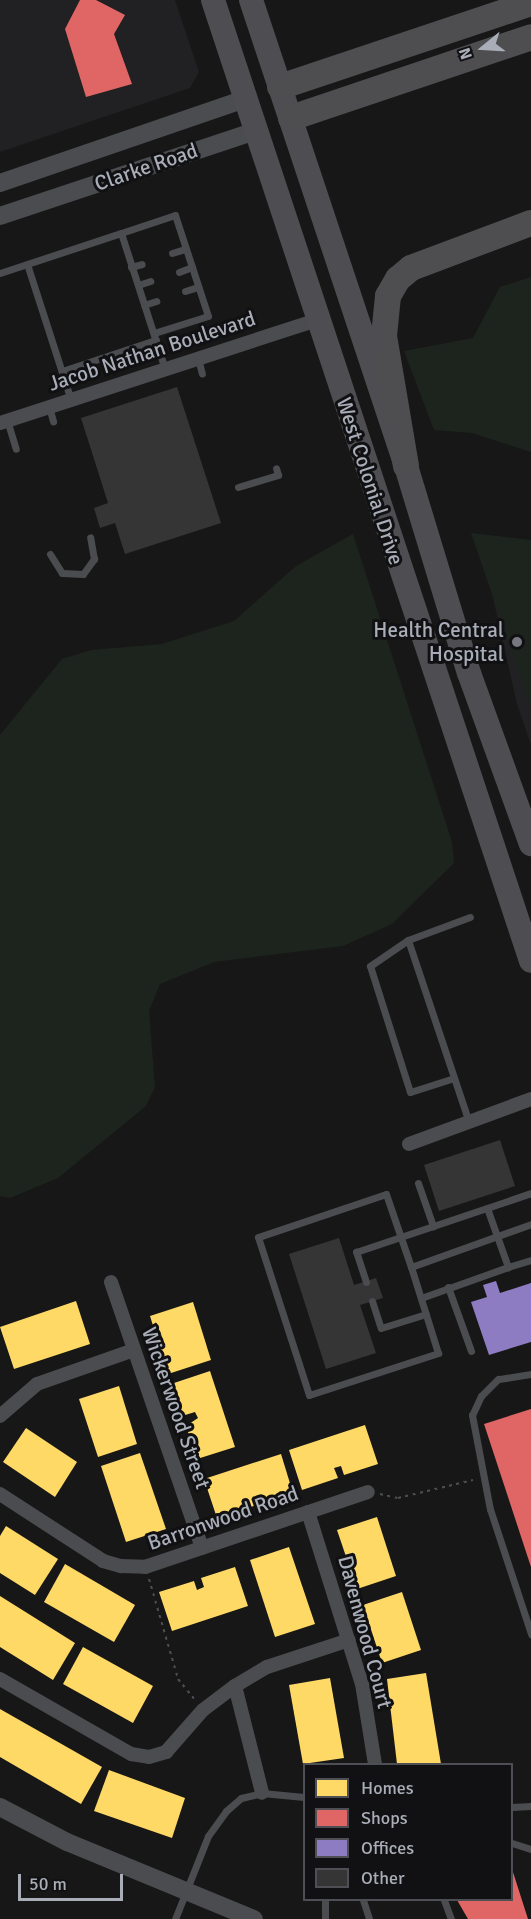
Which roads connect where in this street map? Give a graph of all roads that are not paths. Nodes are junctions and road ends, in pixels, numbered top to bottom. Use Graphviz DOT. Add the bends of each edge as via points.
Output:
graph roads {
  1 [pos="213,0"];
  2 [pos="251,0"];
  3 [pos="531,3"];
  4 [pos="531,37"];
  5 [pos="280,87"];
  6 [pos="245,99"];
  7 [pos="291,118"];
  8 [pos="256,131"];
  9 [pos="0,183"];
  10 [pos="0,216"];
  11 [pos="531,223"];
  12 [pos="121,233"];
  13 [pos="185,249"];
  14 [pos="172,253"];
  15 [pos="27,264"];
  16 [pos="142,264"];
  17 [pos="131,267"];
  18 [pos="192,267"];
  19 [pos="179,272"];
  20 [pos="0,273"];
  21 [pos="150,281"];
  22 [pos="138,285"];
  23 [pos="198,287"];
  24 [pos="185,291"];
  25 [pos="156,301"];
  26 [pos="144,305"];
  27 [pos="317,320"];
  28 [pos="155,337"];
  29 [pos="198,358"];
  30 [pos="165,369"];
  31 [pos="62,371"];
  32 [pos="202,374"];
  33 [pos="71,400"];
  34 [pos="49,407"];
  35 [pos="53,421"];
  36 [pos="4,422"];
  37 [pos="16,449"];
  38 [pos="406,466"];
  39 [pos="276,468"];
  40 [pos="238,486"];
  41 [pos="90,537"];
  42 [pos="50,554"];
  43 [pos="531,844"];
  44 [pos="470,916"];
  45 [pos="408,940"];
  46 [pos="531,961"];
  47 [pos="454,1078"];
  48 [pos="531,1099"];
  49 [pos="469,1122"];
  50 [pos="409,1144"];
  51 [pos="418,1184"];
  52 [pos="531,1193"];
  53 [pos="487,1208"];
  54 [pos="531,1224"];
  55 [pos="433,1226"];
  56 [pos="498,1236"];
  57 [pos="401,1237"];
  58 [pos="531,1260"];
  59 [pos="411,1267"];
  60 [pos="508,1267"];
  61 [pos="111,1282"];
  62 [pos="366,1282"];
  63 [pos="448,1287"];
  64 [pos="421,1298"];
  65 [pos="372,1301"];
  66 [pos="426,1314"];
  67 [pos="134,1350"];
  68 [pos="471,1351"];
  69 [pos="531,1374"];
  70 [pos="0,1416"];
  71 [pos="368,1492"];
  72 [pos="0,1494"];
  73 [pos="308,1512"];
  74 [pos="202,1548"];
  75 [pos="531,1634"];
  76 [pos="349,1640"];
  77 [pos="0,1679"];
  78 [pos="235,1686"];
  79 [pos="375,1763"];
  80 [pos="262,1792"];
  81 [pos="303,1797"];
  82 [pos="531,1806"];
  83 [pos="0,1807"];
  84 [pos="513,1807"];
  85 [pos="513,1843"];
  86 [pos="531,1849"];
  87 [pos="186,1888"];
  88 [pos="325,1901"];
  89 [pos="364,1901"];
  90 [pos="445,1901"];
  91 [pos="175,1919"];
  92 [pos="254,1919"];
  93 [pos="325,1919"];
  94 [pos="369,1919"];
  95 [pos="451,1919"];
  1 -- 6 [label="highway, West Colonial Drive"];
  2 -- 5 [label="highway, West Colonial Drive"];
  3 -- 5 [label="highway"];
  4 -- 7 [label="highway"];
  5 -- 6 [label="highway, Clarke Road"];
  5 -- 7 [label="highway, West Colonial Drive"];
  6 -- 8 [label="highway, West Colonial Drive"];
  6 -- 9 [label="street, Clarke Road"];
  7 -- 8 [label="highway, Clarke Road"];
  7 -- 38 [label="highway, West Colonial Drive"];
  8 -- 10 [label="street, Clarke Road"];
  8 -- 27 [label="highway, West Colonial Drive"];
  11 -- 38 [label="highway" via="411,268 398,279 388,296 384,336"];
  12 -- 13 [label="lane" via="175,215"];
  12 -- 15 [label="lane"];
  12 -- 17 [label="lane"];
  13 -- 14 [label="lane"];
  13 -- 18 [label="lane"];
  15 -- 20 [label="lane"];
  15 -- 31 [label="lane"];
  16 -- 17 [label="lane"];
  17 -- 22 [label="lane"];
  18 -- 19 [label="lane"];
  18 -- 23 [label="lane"];
  21 -- 22 [label="lane"];
  22 -- 26 [label="lane"];
  23 -- 24 [label="lane"];
  23 -- 28 [label="lane" via="208,316"];
  25 -- 26 [label="lane"];
  26 -- 28 [label="lane"];
  27 -- 29 [label="street, Jacob Nathan Boulevard"];
  27 -- 46 [label="highway, West Colonial Drive"];
  28 -- 30 [label="lane"];
  28 -- 31 [label="lane"];
  29 -- 30 [label="street, Jacob Nathan Boulevard"];
  29 -- 32 [label="lane"];
  30 -- 33 [label="street, Jacob Nathan Boulevard"];
  31 -- 33 [label="lane"];
  33 -- 34 [label="street, Jacob Nathan Boulevard"];
  34 -- 35 [label="lane"];
  34 -- 36 [label="street, Jacob Nathan Boulevard"];
  36 -- 37 [label="lane"];
  38 -- 43 [label="highway, West Colonial Drive" via="469,673"];
  39 -- 40 [label="lane" via="278,475"];
  41 -- 42 [label="lane" via="94,559 83,574 62,573"];
  44 -- 45 [label="lane"];
  45 -- 47 [label="lane"];
  45 -- 47 [label="lane" via="370,966 410,1092"];
  47 -- 49 [label="lane"];
  48 -- 49 [label="street"];
  49 -- 50 [label="street"];
  51 -- 55 [label="lane"];
  52 -- 53 [label="lane"];
  53 -- 55 [label="lane"];
  53 -- 56 [label="lane"];
  54 -- 56 [label="lane"];
  55 -- 57 [label="lane"];
  56 -- 59 [label="lane"];
  56 -- 60 [label="lane"];
  57 -- 59 [label="lane"];
  57 -- 62 [label="lane" via="356,1252"];
  57 -- 66 [label="lane" via="386,1194 258,1237 309,1395 438,1353"];
  58 -- 60 [label="lane"];
  59 -- 64 [label="lane"];
  60 -- 63 [label="lane"];
  61 -- 67 [label="street, Wickerwood Street"];
  63 -- 64 [label="lane"];
  63 -- 68 [label="lane"];
  64 -- 66 [label="lane"];
  65 -- 66 [label="lane" via="381,1328"];
  67 -- 70 [label="street" via="37,1384"];
  67 -- 74 [label="street, Wickerwood Street"];
  69 -- 75 [label="lane" via="498,1380 472,1415 490,1509"];
  71 -- 73 [label="street, Barronwood Road"];
  72 -- 74 [label="street, Barronwood Road" via="103,1561 121,1566 145,1567"];
  73 -- 74 [label="street, Barronwood Road"];
  73 -- 76 [label="street, Davenwood Court"];
  76 -- 78 [label="street" via="267,1667"];
  76 -- 79 [label="street, Davenwood Court" via="362,1684"];
  77 -- 78 [label="street" via="131,1754 149,1757 166,1752 203,1710"];
  78 -- 80 [label="street"];
  80 -- 81 [label="lane"];
  80 -- 87 [label="lane" via="241,1798 226,1811 208,1836"];
  82 -- 84 [label="lane"];
  83 -- 87 [label="street" via="67,1842"];
  85 -- 86 [label="lane"];
  87 -- 91 [label="lane"];
  87 -- 92 [label="street"];
  88 -- 93 [label="lane"];
  89 -- 94 [label="lane"];
  90 -- 95 [label="lane"];
}
